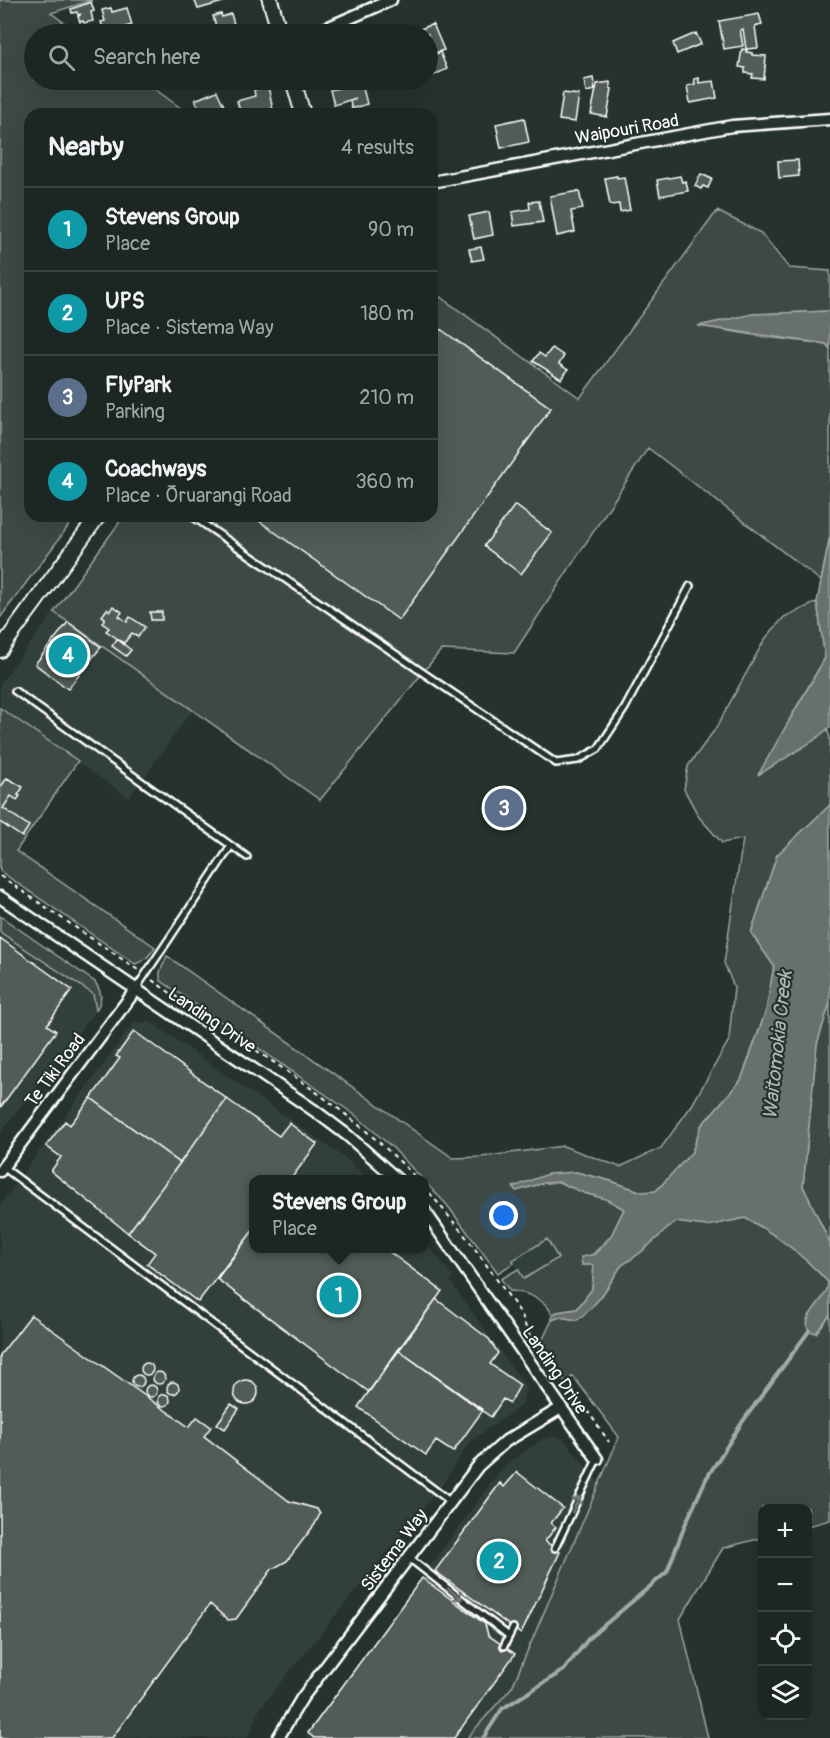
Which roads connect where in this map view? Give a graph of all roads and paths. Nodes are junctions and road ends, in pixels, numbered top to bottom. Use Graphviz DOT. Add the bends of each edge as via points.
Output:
graph roads {
  1 [pos="270,0"];
  2 [pos="391,0"];
  3 [pos="277,24"];
  4 [pos="336,24"];
  5 [pos="296,90"];
  6 [pos="301,108"];
  7 [pos="830,119"];
  8 [pos="438,181"];
  9 [pos="94,522"];
  10 [pos="201,522"];
  11 [pos="690,586"];
  12 [pos="0,650"];
  13 [pos="15,691"];
  14 [pos="231,846"];
  15 [pos="247,857"];
  16 [pos="0,876"];
  17 [pos="0,897"];
  18 [pos="130,965"];
  19 [pos="136,988"];
  20 [pos="162,988"];
  21 [pos="2,1169"];
  22 [pos="393,1175"];
  23 [pos="414,1175"];
  24 [pos="429,1192"];
  25 [pos="429,1217"];
  26 [pos="561,1408"];
  27 [pos="598,1427"];
  28 [pos="591,1431"];
  29 [pos="609,1442"];
  30 [pos="597,1459"];
  31 [pos="451,1502"];
  32 [pos="555,1548"];
  33 [pos="409,1558"];
  34 [pos="513,1628"];
  35 [pos="509,1636"];
  36 [pos="504,1646"];
  37 [pos="278,1738"];
  1 -- 3 [label="street"];
  2 -- 4 [label="street"];
  5 -- 6 [label="street"];
  7 -- 8 [label="street, Waipouri Road" via="732,126"];
  9 -- 12 [label="street"];
  10 -- 11 [label="lane" via="556,763 578,760 598,749 625,708"];
  13 -- 14 [label="lane"];
  14 -- 15 [label="lane"];
  14 -- 19 [label="lane"];
  16 -- 18 [label="path"];
  17 -- 19 [label="street, Landing Drive"];
  19 -- 21 [label="street, Te Tiki Road"];
  19 -- 22 [label="street, Landing Drive" via="315,1111"];
  20 -- 23 [label="path" via="320,1096 374,1137"];
  21 -- 31 [label="lane"];
  24 -- 27 [label="path" via="470,1242 522,1315 540,1350"];
  25 -- 26 [label="street, Landing Drive"];
  26 -- 30 [label="street, Landing Drive"];
  26 -- 31 [label="street, Sistema Way" via="491,1453"];
  27 -- 28 [label="path"];
  27 -- 29 [label="path"];
  32 -- 30 [label="lane, one-way"];
  31 -- 33 [label="street, Sistema Way"];
  33 -- 35 [label="lane, one-way"];
  33 -- 37 [label="street, Sistema Way" via="302,1698"];
  34 -- 35 [label="lane"];
  35 -- 36 [label="lane"];
}
